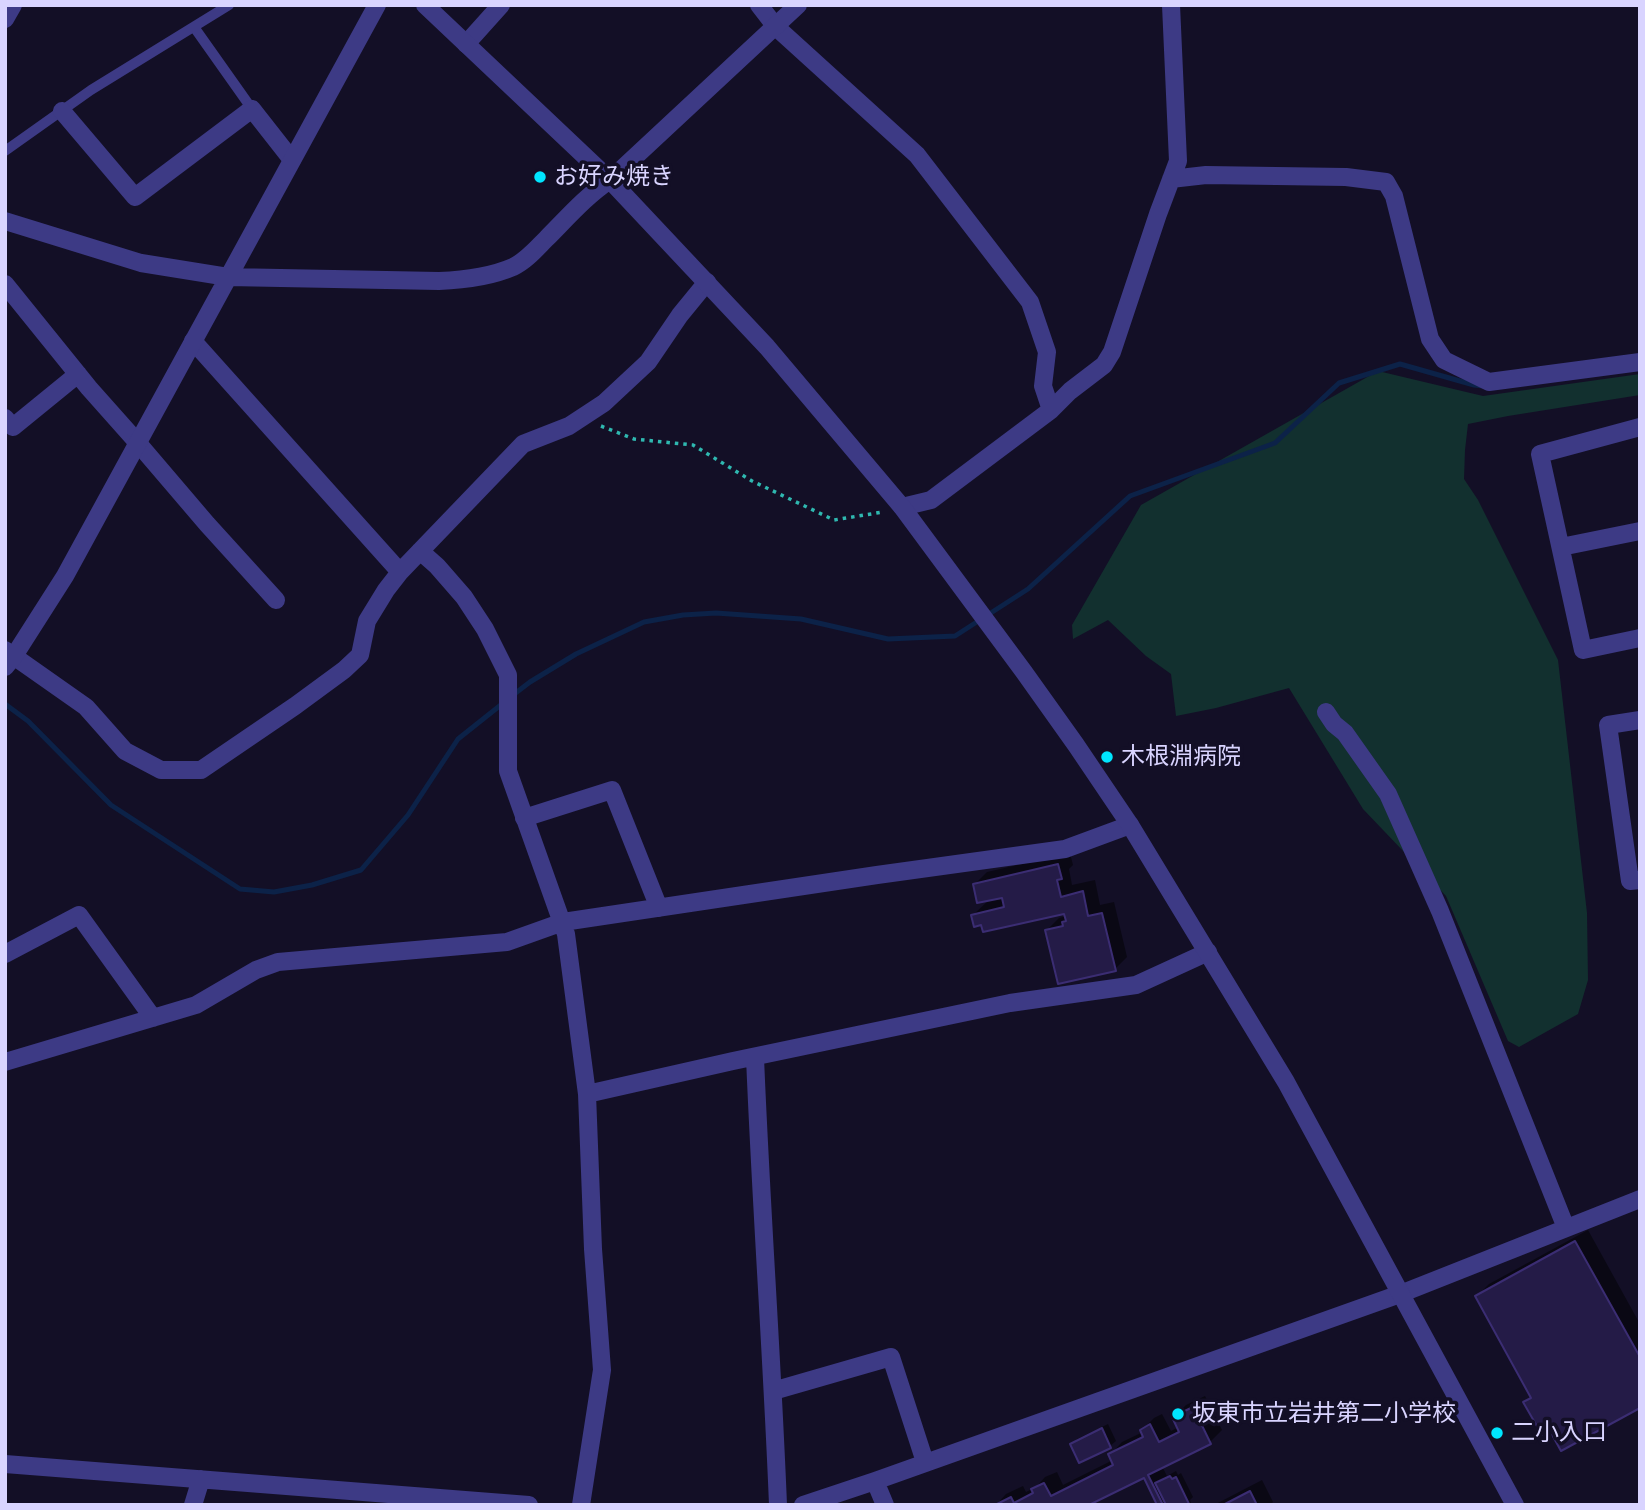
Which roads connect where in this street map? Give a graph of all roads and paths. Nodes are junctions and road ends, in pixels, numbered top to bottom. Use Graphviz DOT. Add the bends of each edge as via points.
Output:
graph roads {
  1 [pos="13,5"];
  2 [pos="229,5"];
  3 [pos="377,5"];
  4 [pos="425,5"];
  5 [pos="501,5"];
  6 [pos="759,5"];
  7 [pos="798,5"];
  8 [pos="1171,5"];
  9 [pos="5,19"];
  10 [pos="194,26"];
  11 [pos="776,27"];
  12 [pos="466,44"];
  13 [pos="252,109"];
  14 [pos="62,111"];
  15 [pos="5,151"];
  16 [pos="292,160"];
  17 [pos="1171,179"];
  18 [pos="610,180"];
  19 [pos="5,221"];
  20 [pos="228,277"];
  21 [pos="707,282"];
  22 [pos="5,284"];
  23 [pos="193,341"];
  24 [pos="1640,362"];
  25 [pos="78,374"];
  26 [pos="1051,410"];
  27 [pos="5,418"];
  28 [pos="581,418"];
  29 [pos="1640,427"];
  30 [pos="138,442"];
  31 [pos="902,507"];
  32 [pos="1640,531"];
  33 [pos="1561,547"];
  34 [pos="421,551"];
  35 [pos="400,572"];
  36 [pos="276,600"];
  37 [pos="1640,638"];
  38 [pos="8,658"];
  39 [pos="1326,712"];
  40 [pos="1640,720"];
  41 [pos="524,818"];
  42 [pos="1130,825"];
  43 [pos="1640,880"];
  44 [pos="660,908"];
  45 [pos="563,922"];
  46 [pos="1208,952"];
  47 [pos="5,954"];
  48 [pos="153,1018"];
  49 [pos="755,1057"];
  50 [pos="5,1062"];
  51 [pos="587,1094"];
  52 [pos="1640,1199"];
  53 [pos="1566,1228"];
  54 [pos="1400,1293"];
  55 [pos="773,1391"];
  56 [pos="925,1462"];
  57 [pos="5,1464"];
  58 [pos="201,1479"];
  59 [pos="875,1481"];
  60 [pos="362,1499"];
  61 [pos="193,1505"];
  62 [pos="529,1505"];
  63 [pos="581,1505"];
  64 [pos="778,1505"];
  65 [pos="803,1505"];
  66 [pos="885,1505"];
  67 [pos="1515,1505"];
  1 -- 9 [label="street"];
  2 -- 10 [label="lane"];
  3 -- 16 [label="street"];
  4 -- 12 [label="street"];
  5 -- 12 [label="street"];
  6 -- 11 [label="street"];
  7 -- 11 [label="street"];
  8 -- 17 [label="street" via="1178,161"];
  10 -- 13 [label="lane"];
  10 -- 14 [label="lane"];
  11 -- 18 [label="street"];
  11 -- 26 [label="street" via="917,155 1030,302 1047,352 1043,386"];
  12 -- 18 [label="street"];
  13 -- 14 [label="street" via="135,197"];
  13 -- 16 [label="street"];
  14 -- 15 [label="lane"];
  16 -- 20 [label="street"];
  17 -- 24 [label="street" via="1206,175 1385,182 1394,196 1430,339 1444,360 1489,382"];
  17 -- 26 [label="street" via="1112,352 1104,365"];
  18 -- 20 [label="street" via="525,258 493,274 439,281"];
  18 -- 21 [label="street"];
  19 -- 20 [label="street" via="141,263"];
  20 -- 23 [label="street"];
  21 -- 28 [label="street" via="648,362"];
  21 -- 31 [label="street"];
  22 -- 25 [label="street"];
  23 -- 30 [label="street"];
  23 -- 35 [label="street"];
  25 -- 27 [label="street" via="13,427"];
  25 -- 30 [label="street"];
  26 -- 31 [label="street" via="931,499"];
  28 -- 31 [label="path" via="634,439 693,446 752,481 834,520"];
  28 -- 34 [label="street" via="523,444"];
  29 -- 33 [label="street" via="1540,454"];
  30 -- 36 [label="street"];
  30 -- 38 [label="street" via="65,576"];
  31 -- 42 [label="street"];
  32 -- 33 [label="street"];
  33 -- 37 [label="street" via="1583,650"];
  34 -- 35 [label="street"];
  34 -- 41 [label="street" via="464,597 508,675 508,771"];
  35 -- 38 [label="street" via="367,621 360,655 201,770 161,770 125,751 86,706"];
  39 -- 53 [label="street" via="1388,794 1440,911"];
  40 -- 43 [label="street" via="1608,725 1630,881"];
  41 -- 44 [label="street" via="612,790"];
  41 -- 45 [label="street"];
  42 -- 44 [label="street" via="1065,849"];
  42 -- 46 [label="street"];
  44 -- 45 [label="street"];
  45 -- 48 [label="street" via="507,942 278,962 196,1005"];
  45 -- 51 [label="street"];
  46 -- 49 [label="street" via="1136,985 1010,1003"];
  46 -- 54 [label="street" via="1286,1082"];
  47 -- 48 [label="street" via="79,915"];
  48 -- 50 [label="street"];
  49 -- 51 [label="street"];
  49 -- 55 [label="street"];
  51 -- 63 [label="street" via="602,1370"];
  52 -- 53 [label="street"];
  53 -- 54 [label="street"];
  54 -- 56 [label="street"];
  54 -- 67 [label="street"];
  55 -- 56 [label="street" via="891,1357"];
  55 -- 64 [label="street"];
  56 -- 59 [label="street"];
  57 -- 58 [label="street"];
  58 -- 60 [label="street"];
  58 -- 61 [label="street"];
  59 -- 65 [label="street"];
  59 -- 66 [label="street"];
  60 -- 62 [label="street"];
}
